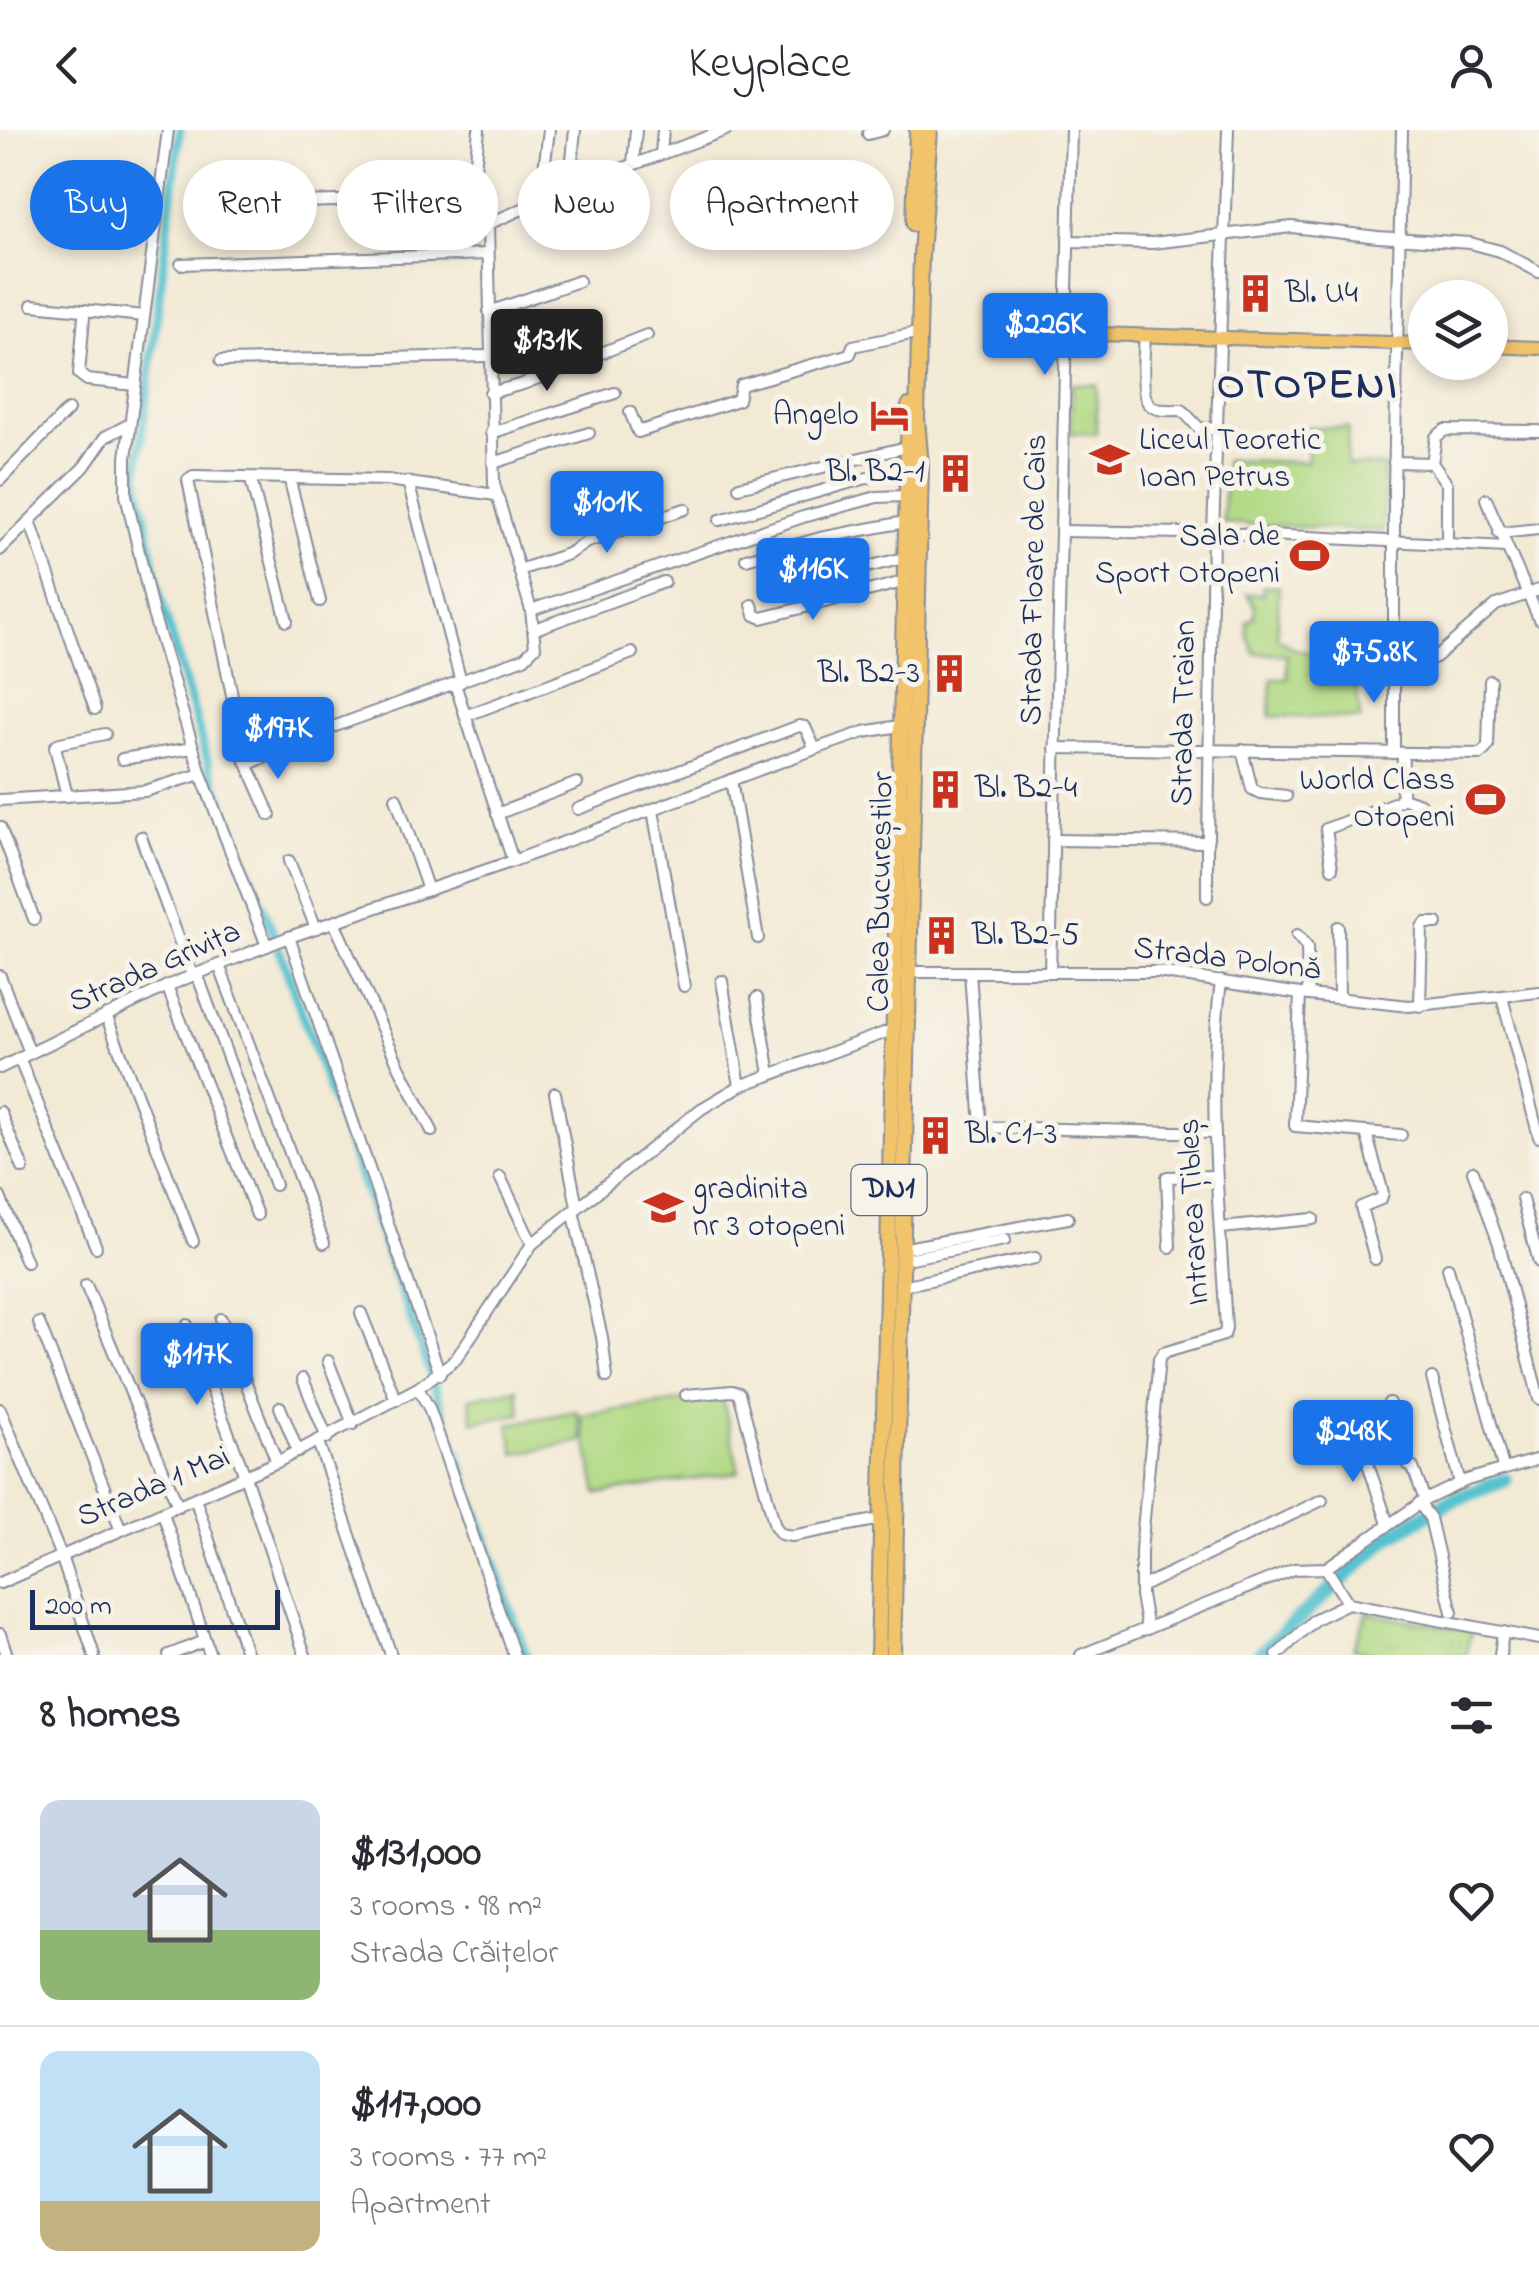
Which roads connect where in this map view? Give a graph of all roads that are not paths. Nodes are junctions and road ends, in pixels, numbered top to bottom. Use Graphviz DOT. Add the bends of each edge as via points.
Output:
graph roads {
  1 [pos="168,130"];
  2 [pos="479,130"];
  3 [pos="550,130"];
  4 [pos="575,130"];
  5 [pos="636,130"];
  6 [pos="663,130"];
  7 [pos="726,130"];
  8 [pos="883,130"];
  9 [pos="917,130"];
  10 [pos="930,130"];
  11 [pos="1071,130"];
  12 [pos="1228,130"];
  13 [pos="1402,130"];
  14 [pos="703,134"];
  15 [pos="868,134"];
  16 [pos="661,154"];
  17 [pos="476,160"];
  18 [pos="546,160"];
  19 [pos="572,160"];
  20 [pos="634,160"];
  21 [pos="645,160"];
  22 [pos="1223,234"];
  23 [pos="1400,238"];
  24 [pos="1068,241"];
  25 [pos="488,250"];
  26 [pos="488,254"];
  27 [pos="181,264"];
  28 [pos="1539,272"];
  29 [pos="579,281"];
  30 [pos="32,305"];
  31 [pos="489,312"];
  32 [pos="84,316"];
  33 [pos="144,316"];
  34 [pos="911,334"];
  35 [pos="1066,334"];
  36 [pos="647,335"];
  37 [pos="1144,336"];
  38 [pos="1220,339"];
  39 [pos="1397,343"];
  40 [pos="1408,343"];
  41 [pos="1508,347"];
  42 [pos="1539,348"];
  43 [pos="490,356"];
  44 [pos="220,362"];
  45 [pos="135,386"];
  46 [pos="490,392"];
  47 [pos="616,393"];
  48 [pos="68,410"];
  49 [pos="630,412"];
  50 [pos="130,424"];
  51 [pos="1218,430"];
  52 [pos="1539,431"];
  53 [pos="491,433"];
  54 [pos="589,433"];
  55 [pos="907,447"];
  56 [pos="1394,462"];
  57 [pos="492,463"];
  58 [pos="1432,463"];
  59 [pos="906,469"];
  60 [pos="0,480"];
  61 [pos="251,480"];
  62 [pos="290,481"];
  63 [pos="408,482"];
  64 [pos="739,487"];
  65 [pos="496,495"];
  66 [pos="906,496"];
  67 [pos="1486,499"];
  68 [pos="685,508"];
  69 [pos="720,520"];
  70 [pos="30,521"];
  71 [pos="905,522"];
  72 [pos="1539,529"];
  73 [pos="1061,531"];
  74 [pos="1213,533"];
  75 [pos="1499,533"];
  76 [pos="1394,541"];
  77 [pos="1446,543"];
  78 [pos="1506,546"];
  79 [pos="0,550"];
  80 [pos="904,558"];
  81 [pos="746,560"];
  82 [pos="518,570"];
  83 [pos="664,582"];
  84 [pos="903,582"];
  85 [pos="774,590"];
  86 [pos="1534,592"];
  87 [pos="320,601"];
  88 [pos="752,604"];
  89 [pos="530,610"];
  90 [pos="1539,619"];
  91 [pos="286,621"];
  92 [pos="535,629"];
  93 [pos="632,654"];
  94 [pos="1394,660"];
  95 [pos="1490,681"];
  96 [pos="458,683"];
  97 [pos="95,709"];
  98 [pos="464,716"];
  99 [pos="899,726"];
  100 [pos="105,734"];
  101 [pos="193,748"];
  102 [pos="1056,748"];
  103 [pos="815,749"];
  104 [pos="1210,750"];
  105 [pos="1242,750"];
  106 [pos="1399,753"];
  107 [pos="122,759"];
  108 [pos="249,764"];
  109 [pos="201,774"];
  110 [pos="732,780"];
  111 [pos="577,783"];
  112 [pos="67,796"];
  113 [pos="1286,796"];
  114 [pos="396,798"];
  115 [pos="1402,798"];
  116 [pos="0,800"];
  117 [pos="1420,804"];
  118 [pos="578,809"];
  119 [pos="652,810"];
  120 [pos="498,814"];
  121 [pos="270,815"];
  122 [pos="0,827"];
  123 [pos="140,837"];
  124 [pos="1053,840"];
  125 [pos="1207,842"];
  126 [pos="290,861"];
  127 [pos="513,862"];
  128 [pos="1332,868"];
  129 [pos="428,890"];
  130 [pos="1207,897"];
  131 [pos="34,919"];
  132 [pos="334,922"];
  133 [pos="1437,923"];
  134 [pos="1338,927"];
  135 [pos="316,928"];
  136 [pos="1297,935"];
  137 [pos="289,937"];
  138 [pos="758,938"];
  139 [pos="266,946"];
  140 [pos="219,965"];
  141 [pos="908,972"];
  142 [pos="970,972"];
  143 [pos="1050,972"];
  144 [pos="194,974"];
  145 [pos="0,976"];
  146 [pos="722,981"];
  147 [pos="1221,982"];
  148 [pos="168,986"];
  149 [pos="684,986"];
  150 [pos="1539,992"];
  151 [pos="1304,994"];
  152 [pos="1502,997"];
  153 [pos="757,998"];
  154 [pos="1339,998"];
  155 [pos="1420,1006"];
  156 [pos="106,1015"];
  157 [pos="892,1030"];
  158 [pos="24,1056"];
  159 [pos="0,1068"];
  160 [pos="770,1074"];
  161 [pos="740,1086"];
  162 [pos="555,1094"];
  163 [pos="0,1112"];
  164 [pos="432,1131"];
  165 [pos="1213,1133"];
  166 [pos="1366,1133"];
  167 [pos="1401,1135"];
  168 [pos="1539,1138"];
  169 [pos="23,1168"];
  170 [pos="1474,1172"];
  171 [pos="1216,1176"];
  172 [pos="500,1177"];
  173 [pos="276,1185"];
  174 [pos="0,1196"];
  175 [pos="1522,1199"];
  176 [pos="575,1209"];
  177 [pos="257,1215"];
  178 [pos="1068,1218"];
  179 [pos="1314,1219"];
  180 [pos="1221,1228"];
  181 [pos="1006,1240"];
  182 [pos="193,1241"];
  183 [pos="324,1243"];
  184 [pos="532,1244"];
  185 [pos="96,1246"];
  186 [pos="1170,1247"];
  187 [pos="901,1254"];
  188 [pos="1035,1258"];
  189 [pos="1375,1259"];
  190 [pos="26,1262"];
  191 [pos="1539,1262"];
  192 [pos="1448,1268"];
  193 [pos="86,1285"];
  194 [pos="900,1286"];
  195 [pos="360,1313"];
  196 [pos="220,1318"];
  197 [pos="39,1324"];
  198 [pos="188,1325"];
  199 [pos="328,1361"];
  200 [pos="440,1374"];
  201 [pos="607,1377"];
  202 [pos="1432,1378"];
  203 [pos="303,1379"];
  204 [pos="418,1388"];
  205 [pos="686,1395"];
  206 [pos="1539,1399"];
  207 [pos="396,1400"];
  208 [pos="1389,1403"];
  209 [pos="280,1407"];
  210 [pos="0,1408"];
  211 [pos="353,1424"];
  212 [pos="1357,1431"];
  213 [pos="323,1440"];
  214 [pos="298,1452"];
  215 [pos="1539,1459"];
  216 [pos="277,1462"];
  217 [pos="1503,1467"];
  218 [pos="245,1476"];
  219 [pos="1460,1483"];
  220 [pos="195,1498"];
  221 [pos="1322,1500"];
  222 [pos="1422,1501"];
  223 [pos="178,1506"];
  224 [pos="163,1512"];
  225 [pos="881,1519"];
  226 [pos="1388,1524"];
  227 [pos="121,1530"];
  228 [pos="60,1556"];
  229 [pos="1328,1574"];
  230 [pos="0,1583"];
  231 [pos="1141,1587"];
  232 [pos="1348,1603"];
  233 [pos="1452,1612"];
  234 [pos="1146,1629"];
  235 [pos="1503,1632"];
  236 [pos="0,1634"];
  237 [pos="1539,1639"];
  238 [pos="205,1640"];
  239 [pos="7,1655"];
  240 [pos="94,1655"];
  241 [pos="169,1655"];
  242 [pos="210,1655"];
  243 [pos="247,1655"];
  244 [pos="305,1655"];
  245 [pos="391,1655"];
  246 [pos="514,1655"];
  247 [pos="878,1655"];
  248 [pos="893,1655"];
  249 [pos="1080,1655"];
  250 [pos="1277,1655"];
  251 [pos="1500,1655"];
  1 -- 33 [label="street"];
  2 -- 17 [label="street"];
  3 -- 18 [label="street"];
  4 -- 19 [label="street"];
  5 -- 20 [label="street"];
  6 -- 16 [label="street"];
  7 -- 14 [label="street"];
  8 -- 15 [label="street"];
  9 -- 34 [label="highway, Calea Bucureștilor / DN1"];
  10 -- 141 [label="highway, Calea Bucureștilor / DN1" via="921,243"];
  11 -- 24 [label="street, Strada Floare de Cais"];
  12 -- 22 [label="street, Strada Traian"];
  13 -- 23 [label="street"];
  14 -- 16 [label="street"];
  16 -- 21 [label="street"];
  22 -- 23 [label="street" via="1292,226"];
  22 -- 24 [label="street"];
  22 -- 38 [label="street, Strada Traian"];
  23 -- 28 [label="street" via="1485,246"];
  23 -- 39 [label="street"];
  24 -- 35 [label="street, Strada Floare de Cais"];
  25 -- 26 [label="street"];
  26 -- 27 [label="street"];
  26 -- 31 [label="street"];
  29 -- 31 [label="street"];
  30 -- 33 [label="street"];
  31 -- 43 [label="street"];
  32 -- 45 [label="street" via="78,374"];
  33 -- 45 [label="street"];
  34 -- 49 [label="street" via="853,346 850,354 741,385 738,400 638,432"];
  34 -- 55 [label="highway, Calea Bucureștilor / DN1"];
  35 -- 37 [label="main road"];
  35 -- 73 [label="street, Strada Floare de Cais"];
  36 -- 46 [label="street"];
  37 -- 38 [label="main road"];
  37 -- 51 [label="street" via="1148,403 1182,410 1199,428"];
  38 -- 39 [label="main road"];
  38 -- 51 [label="street, Strada Traian"];
  39 -- 40 [label="main road"];
  39 -- 56 [label="street"];
  41 -- 42 [label="main road"];
  43 -- 44 [label="street"];
  43 -- 46 [label="street"];
  45 -- 50 [label="street"];
  46 -- 53 [label="street"];
  47 -- 53 [label="street"];
  48 -- 60 [label="street"];
  50 -- 70 [label="street" via="104,438"];
  50 -- 101 [label="street" via="126,496"];
  51 -- 74 [label="street, Strada Traian"];
  52 -- 58 [label="street" via="1445,430 1436,437"];
  53 -- 57 [label="street"];
  54 -- 57 [label="street"];
  55 -- 59 [label="highway, Calea Bucureștilor / DN1"];
  55 -- 64 [label="street"];
  56 -- 58 [label="street"];
  56 -- 76 [label="street"];
  57 -- 65 [label="street"];
  58 -- 77 [label="street" via="1446,484"];
  59 -- 66 [label="highway, Calea Bucureștilor / DN1"];
  59 -- 69 [label="street"];
  61 -- 62 [label="street"];
  61 -- 91 [label="street"];
  61 -- 108 [label="street" via="188,481"];
  62 -- 63 [label="street"];
  62 -- 87 [label="street"];
  63 -- 65 [label="street"];
  63 -- 96 [label="street"];
  65 -- 82 [label="street"];
  66 -- 71 [label="highway, Calea Bucureștilor / DN1"];
  66 -- 89 [label="street" via="786,522"];
  67 -- 75 [label="street"];
  68 -- 82 [label="street"];
  70 -- 79 [label="street"];
  70 -- 97 [label="street"];
  71 -- 80 [label="highway, Calea Bucureștilor / DN1"];
  71 -- 81 [label="street"];
  72 -- 75 [label="street"];
  73 -- 74 [label="street"];
  73 -- 102 [label="street, Strada Floare de Cais"];
  74 -- 76 [label="street"];
  74 -- 104 [label="street, Strada Traian"];
  75 -- 78 [label="street"];
  76 -- 77 [label="street"];
  76 -- 94 [label="street"];
  77 -- 78 [label="street"];
  78 -- 86 [label="street"];
  80 -- 84 [label="highway, Calea Bucureștilor / DN1"];
  80 -- 85 [label="street"];
  82 -- 89 [label="street"];
  83 -- 92 [label="street"];
  84 -- 88 [label="street" via="762,618"];
  84 -- 99 [label="highway, Calea Bucureștilor / DN1"];
  86 -- 90 [label="street"];
  86 -- 94 [label="street" via="1496,605 1436,658"];
  89 -- 92 [label="street"];
  92 -- 96 [label="street" via="528,656"];
  93 -- 98 [label="street"];
  94 -- 106 [label="street"];
  95 -- 106 [label="street" via="1484,752"];
  96 -- 98 [label="street"];
  96 -- 108 [label="street"];
  98 -- 120 [label="street"];
  99 -- 103 [label="street, Strada Grivița"];
  99 -- 157 [label="highway, Calea Bucureștilor / DN1"];
  100 -- 112 [label="street" via="55,746"];
  101 -- 107 [label="street"];
  101 -- 109 [label="street"];
  102 -- 104 [label="street"];
  102 -- 124 [label="street, Strada Floare de Cais"];
  103 -- 110 [label="street, Strada Grivița"];
  103 -- 118 [label="street" via="806,727 798,726"];
  104 -- 105 [label="street"];
  104 -- 125 [label="street, Strada Traian"];
  105 -- 106 [label="street"];
  105 -- 113 [label="street" via="1252,789"];
  106 -- 115 [label="street"];
  108 -- 121 [label="street"];
  109 -- 112 [label="street" via="144,791"];
  109 -- 139 [label="street"];
  110 -- 119 [label="street, Strada Grivița"];
  110 -- 138 [label="street"];
  111 -- 120 [label="street"];
  112 -- 116 [label="street"];
  114 -- 129 [label="street"];
  115 -- 117 [label="street"];
  115 -- 128 [label="street" via="1326,829"];
  119 -- 127 [label="street, Strada Grivița"];
  119 -- 149 [label="street"];
  120 -- 127 [label="street"];
  122 -- 131 [label="street"];
  123 -- 144 [label="street"];
  124 -- 125 [label="street, Strada Traian"];
  124 -- 143 [label="street, Strada Floare de Cais"];
  125 -- 130 [label="street"];
  126 -- 135 [label="street"];
  127 -- 129 [label="street, Strada Grivița"];
  129 -- 132 [label="street, Strada Grivița"];
  132 -- 135 [label="street, Strada Grivița"];
  132 -- 164 [label="street"];
  133 -- 155 [label="street" via="1422,927"];
  134 -- 154 [label="street"];
  135 -- 137 [label="street, Strada Grivița"];
  136 -- 151 [label="street" via="1307,947"];
  137 -- 139 [label="street, Strada Grivița"];
  137 -- 200 [label="street"];
  139 -- 140 [label="street, Strada Grivița"];
  140 -- 144 [label="street, Strada Grivița"];
  140 -- 183 [label="street"];
  141 -- 142 [label="street, Strada Polonă"];
  141 -- 187 [label="highway, Calea Bucureștilor / DN1"];
  142 -- 143 [label="street, Strada Polonă"];
  142 -- 165 [label="street" via="981,1127"];
  143 -- 147 [label="street, Strada Polonă" via="1158,972"];
  144 -- 148 [label="street, Strada Grivița"];
  144 -- 173 [label="street"];
  145 -- 158 [label="street"];
  146 -- 161 [label="street"];
  147 -- 151 [label="street, Strada Polonă"];
  147 -- 165 [label="street, Intrarea Țibleș"];
  148 -- 156 [label="street, Strada Grivița"];
  148 -- 177 [label="street"];
  150 -- 152 [label="street, Strada Polonă"];
  151 -- 154 [label="street, Strada Polonă"];
  151 -- 166 [label="street" via="1295,1126"];
  152 -- 155 [label="street, Strada Polonă"];
  152 -- 168 [label="street"];
  153 -- 160 [label="street"];
  154 -- 155 [label="street, Strada Polonă"];
  156 -- 158 [label="street, Strada Grivița"];
  156 -- 182 [label="street"];
  157 -- 160 [label="street, Strada 1 Mai"];
  157 -- 225 [label="highway, Calea Bucureștilor / DN1"];
  158 -- 159 [label="street, Strada Grivița"];
  158 -- 185 [label="street"];
  160 -- 161 [label="street, Strada 1 Mai"];
  161 -- 176 [label="street, Strada 1 Mai" via="701,1108"];
  162 -- 176 [label="street"];
  163 -- 169 [label="street"];
  165 -- 171 [label="street, Intrarea Țibleș"];
  166 -- 167 [label="street"];
  166 -- 189 [label="street" via="1383,1194 1362,1206"];
  170 -- 206 [label="street"];
  171 -- 180 [label="street, Intrarea Țibleș"];
  171 -- 186 [label="street" via="1167,1177"];
  172 -- 184 [label="street"];
  174 -- 190 [label="street"];
  175 -- 191 [label="street"];
  176 -- 184 [label="street, Strada 1 Mai"];
  176 -- 201 [label="street"];
  178 -- 187 [label="street"];
  179 -- 180 [label="street"];
  180 -- 231 [label="street, Intrarea Țibleș" via="1226,1333 1158,1359"];
  181 -- 187 [label="street"];
  184 -- 200 [label="street, Strada 1 Mai" via="471,1340"];
  187 -- 194 [label="highway, Calea Bucureștilor / DN1"];
  188 -- 194 [label="street"];
  192 -- 217 [label="street"];
  193 -- 223 [label="street"];
  194 -- 248 [label="highway, Calea Bucureștilor / DN1"];
  195 -- 207 [label="street"];
  196 -- 216 [label="street"];
  197 -- 227 [label="street"];
  198 -- 218 [label="street"];
  199 -- 211 [label="street"];
  200 -- 204 [label="street, Strada 1 Mai"];
  202 -- 219 [label="street"];
  203 -- 213 [label="street"];
  204 -- 207 [label="street, Strada 1 Mai"];
  204 -- 246 [label="street"];
  205 -- 225 [label="street" via="739,1393 781,1534"];
  207 -- 211 [label="street, Strada 1 Mai"];
  208 -- 222 [label="street"];
  209 -- 214 [label="street"];
  210 -- 228 [label="street"];
  211 -- 213 [label="street, Strada 1 Mai"];
  212 -- 226 [label="street"];
  213 -- 214 [label="street, Strada 1 Mai"];
  213 -- 245 [label="street"];
  214 -- 216 [label="street, Strada 1 Mai"];
  215 -- 217 [label="street"];
  216 -- 218 [label="street, Strada 1 Mai"];
  217 -- 219 [label="street"];
  218 -- 220 [label="street, Strada 1 Mai"];
  218 -- 244 [label="street"];
  219 -- 222 [label="street"];
  220 -- 223 [label="street, Strada 1 Mai"];
  220 -- 243 [label="street"];
  221 -- 231 [label="street"];
  222 -- 226 [label="street"];
  222 -- 233 [label="street"];
  223 -- 224 [label="street, Strada 1 Mai"];
  224 -- 227 [label="street, Strada 1 Mai"];
  224 -- 238 [label="street"];
  225 -- 247 [label="highway, Calea Bucureștilor / DN1"];
  226 -- 229 [label="street"];
  227 -- 228 [label="street, Strada 1 Mai"];
  228 -- 230 [label="street, Strada 1 Mai"];
  228 -- 240 [label="street"];
  229 -- 232 [label="street"];
  229 -- 234 [label="street" via="1300,1568"];
  231 -- 234 [label="street, Intrarea Țibleș"];
  232 -- 235 [label="street"];
  232 -- 250 [label="street" via="1315,1619"];
  234 -- 249 [label="street" via="1121,1645"];
  235 -- 237 [label="street"];
  235 -- 251 [label="street"];
  236 -- 239 [label="street"];
  238 -- 241 [label="street"];
  238 -- 242 [label="street"];
}
